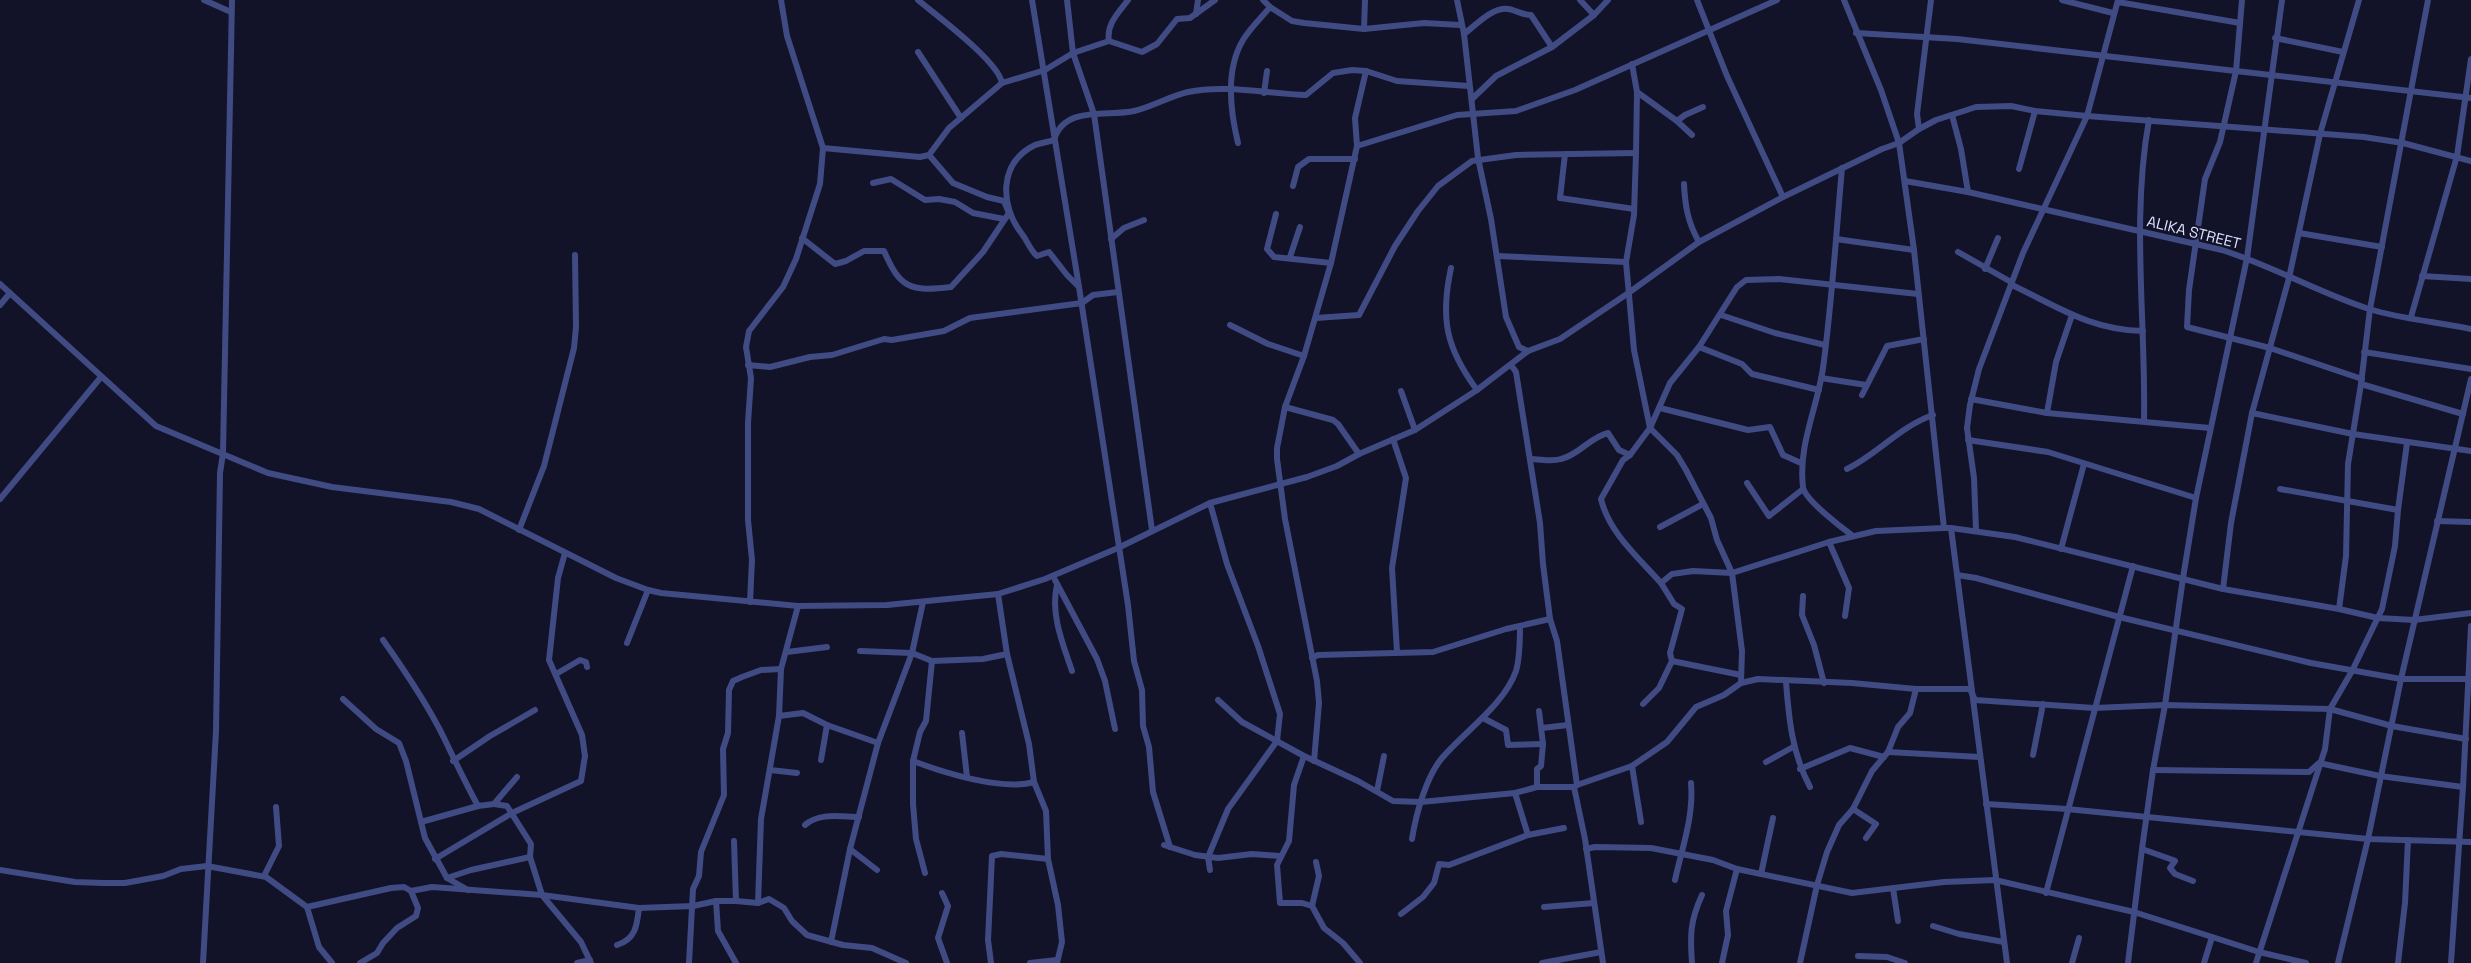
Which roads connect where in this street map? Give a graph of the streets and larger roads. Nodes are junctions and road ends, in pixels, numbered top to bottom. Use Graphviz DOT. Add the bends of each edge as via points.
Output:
graph roads {
  1 [pos="204,0"];
  2 [pos="232,0"];
  3 [pos="781,0"];
  4 [pos="918,0"];
  5 [pos="1032,0"];
  6 [pos="1067,0"];
  7 [pos="1128,0"];
  8 [pos="1198,0"];
  9 [pos="1215,0"];
  10 [pos="1263,0"];
  11 [pos="1365,0"];
  12 [pos="1457,0"];
  13 [pos="1580,0"];
  14 [pos="1608,0"];
  15 [pos="1697,0"];
  16 [pos="1776,0"];
  17 [pos="1844,0"];
  18 [pos="1931,0"];
  19 [pos="2062,0"];
  20 [pos="2242,0"];
  21 [pos="2282,0"];
  22 [pos="2360,0"];
  23 [pos="2428,0"];
  24 [pos="2118,1"];
  25 [pos="1270,7"];
  26 [pos="231,12"];
  27 [pos="2114,13"];
  28 [pos="1196,14"];
  29 [pos="1594,15"];
  30 [pos="2240,23"];
  31 [pos="1460,25"];
  32 [pos="1364,29"];
  33 [pos="1710,30"];
  34 [pos="1856,33"];
  35 [pos="1464,34"];
  36 [pos="1926,37"];
  37 [pos="2276,38"];
  38 [pos="1109,41"];
  39 [pos="1552,47"];
  40 [pos="918,52"];
  41 [pos="2343,52"];
  42 [pos="1073,53"];
  43 [pos="2102,56"];
  44 [pos="2471,59"];
  45 [pos="1632,64"];
  46 [pos="1045,70"];
  47 [pos="1267,71"];
  48 [pos="1366,71"];
  49 [pos="2236,71"];
  50 [pos="2272,76"];
  51 [pos="2336,82"];
  52 [pos="1002,83"];
  53 [pos="1469,86"];
  54 [pos="1230,90"];
  55 [pos="1637,92"];
  56 [pos="2410,92"];
  57 [pos="1264,93"];
  58 [pos="2468,98"];
  59 [pos="1472,99"];
  60 [pos="1703,107"];
  61 [pos="2035,111"];
  62 [pos="1094,114"];
  63 [pos="1473,114"];
  64 [pos="1952,115"];
  65 [pos="2087,116"];
  66 [pos="961,118"];
  67 [pos="2148,120"];
  68 [pos="1677,121"];
  69 [pos="2224,127"];
  70 [pos="1919,129"];
  71 [pos="2263,130"];
  72 [pos="2320,134"];
  73 [pos="1692,136"];
  74 [pos="1054,140"];
  75 [pos="1238,142"];
  76 [pos="1899,143"];
  77 [pos="2403,143"];
  78 [pos="1358,146"];
  79 [pos="823,148"];
  80 [pos="1636,152"];
  81 [pos="1566,154"];
  82 [pos="929,155"];
  83 [pos="2457,156"];
  84 [pos="1478,158"];
  85 [pos="1355,159"];
  86 [pos="2471,160"];
  87 [pos="1842,168"];
  88 [pos="2019,169"];
  89 [pos="1905,181"];
  90 [pos="873,183"];
  91 [pos="1684,184"];
  92 [pos="1294,186"];
  93 [pos="1968,192"];
  94 [pos="1783,197"];
  95 [pos="1634,209"];
  96 [pos="2045,209"];
  97 [pos="1009,213"];
  98 [pos="1276,214"];
  99 [pos="1004,219"];
  100 [pos="1144,220"];
  101 [pos="1300,227"];
  102 [pos="2140,232"];
  103 [pos="2299,233"];
  104 [pos="802,238"];
  105 [pos="1998,238"];
  106 [pos="1111,239"];
  107 [pos="1836,239"];
  108 [pos="1699,242"];
  109 [pos="2197,244"];
  110 [pos="2382,248"];
  111 [pos="1914,250"];
  112 [pos="1958,252"];
  113 [pos="575,255"];
  114 [pos="1497,256"];
  115 [pos="1290,257"];
  116 [pos="2247,258"];
  117 [pos="1626,262"];
  118 [pos="1332,263"];
  119 [pos="1450,268"];
  120 [pos="1985,269"];
  121 [pos="2422,276"];
  122 [pos="2289,278"];
  123 [pos="2471,279"];
  124 [pos="2011,283"];
  125 [pos="0,284"];
  126 [pos="1831,285"];
  127 [pos="1080,287"];
  128 [pos="1118,292"];
  129 [pos="10,293"];
  130 [pos="1627,294"];
  131 [pos="1918,294"];
  132 [pos="1082,303"];
  133 [pos="0,305"];
  134 [pos="2370,310"];
  135 [pos="1721,315"];
  136 [pos="2072,315"];
  137 [pos="1316,318"];
  138 [pos="2411,318"];
  139 [pos="1230,325"];
  140 [pos="2471,329"];
  141 [pos="2144,331"];
  142 [pos="2232,338"];
  143 [pos="1924,339"];
  144 [pos="1825,345"];
  145 [pos="1699,347"];
  146 [pos="2270,348"];
  147 [pos="1528,351"];
  148 [pos="2364,352"];
  149 [pos="1304,356"];
  150 [pos="748,365"];
  151 [pos="1511,365"];
  152 [pos="2471,369"];
  153 [pos="101,377"];
  154 [pos="1821,378"];
  155 [pos="2471,380"];
  156 [pos="2362,381"];
  157 [pos="1866,385"];
  158 [pos="1476,390"];
  159 [pos="1819,390"];
  160 [pos="1401,391"];
  161 [pos="1862,395"];
  162 [pos="1971,398"];
  163 [pos="1285,407"];
  164 [pos="1660,408"];
  165 [pos="2048,413"];
  166 [pos="2252,413"];
  167 [pos="2463,414"];
  168 [pos="1933,415"];
  169 [pos="2144,421"];
  170 [pos="1650,428"];
  171 [pos="2210,428"];
  172 [pos="1415,430"];
  173 [pos="2353,434"];
  174 [pos="1393,439"];
  175 [pos="1968,440"];
  176 [pos="2407,443"];
  177 [pos="2456,450"];
  178 [pos="2471,451"];
  179 [pos="223,453"];
  180 [pos="1359,454"];
  181 [pos="1630,454"];
  182 [pos="1530,459"];
  183 [pos="1801,463"];
  184 [pos="2084,464"];
  185 [pos="1847,469"];
  186 [pos="1280,482"];
  187 [pos="1747,484"];
  188 [pos="1802,489"];
  189 [pos="2280,489"];
  190 [pos="2196,498"];
  191 [pos="0,499"];
  192 [pos="2348,502"];
  193 [pos="1210,503"];
  194 [pos="1703,504"];
  195 [pos="2398,510"];
  196 [pos="2437,520"];
  197 [pos="2471,522"];
  198 [pos="1660,527"];
  199 [pos="1947,528"];
  200 [pos="520,530"];
  201 [pos="1152,530"];
  202 [pos="1976,530"];
  203 [pos="1853,536"];
  204 [pos="1830,542"];
  205 [pos="1118,548"];
  206 [pos="2061,549"];
  207 [pos="565,553"];
  208 [pos="2133,566"];
  209 [pos="1065,571"];
  210 [pos="1732,573"];
  211 [pos="1957,576"];
  212 [pos="2183,578"];
  213 [pos="1045,579"];
  214 [pos="1056,583"];
  215 [pos="1661,583"];
  216 [pos="2223,589"];
  217 [pos="648,590"];
  218 [pos="998,594"];
  219 [pos="1803,596"];
  220 [pos="750,602"];
  221 [pos="923,602"];
  222 [pos="798,606"];
  223 [pos="2338,608"];
  224 [pos="2471,613"];
  225 [pos="1845,616"];
  226 [pos="2119,617"];
  227 [pos="2378,618"];
  228 [pos="1550,619"];
  229 [pos="2414,620"];
  230 [pos="1520,626"];
  231 [pos="2471,626"];
  232 [pos="2175,629"];
  233 [pos="383,640"];
  234 [pos="627,643"];
  235 [pos="827,647"];
  236 [pos="860,651"];
  237 [pos="787,652"];
  238 [pos="1397,652"];
  239 [pos="912,653"];
  240 [pos="1007,654"];
  241 [pos="1312,658"];
  242 [pos="932,661"];
  243 [pos="1672,661"];
  244 [pos="586,667"];
  245 [pos="781,669"];
  246 [pos="1072,671"];
  247 [pos="2352,671"];
  248 [pos="556,674"];
  249 [pos="1741,675"];
  250 [pos="2400,679"];
  251 [pos="2470,680"];
  252 [pos="1741,682"];
  253 [pos="1786,682"];
  254 [pos="1824,683"];
  255 [pos="1916,689"];
  256 [pos="1970,689"];
  257 [pos="343,699"];
  258 [pos="1218,700"];
  259 [pos="1643,704"];
  260 [pos="2043,704"];
  261 [pos="2165,705"];
  262 [pos="2094,708"];
  263 [pos="2330,709"];
  264 [pos="535,710"];
  265 [pos="1539,711"];
  266 [pos="779,716"];
  267 [pos="1483,718"];
  268 [pos="827,725"];
  269 [pos="1568,725"];
  270 [pos="2392,726"];
  271 [pos="1542,728"];
  272 [pos="1115,729"];
  273 [pos="962,733"];
  274 [pos="2466,739"];
  275 [pos="1277,742"];
  276 [pos="878,743"];
  277 [pos="1543,744"];
  278 [pos="1793,747"];
  279 [pos="1886,754"];
  280 [pos="2033,755"];
  281 [pos="1304,756"];
  282 [pos="1384,756"];
  283 [pos="1980,757"];
  284 [pos="821,760"];
  285 [pos="454,761"];
  286 [pos="913,761"];
  287 [pos="1314,761"];
  288 [pos="1766,762"];
  289 [pos="2319,763"];
  290 [pos="1632,766"];
  291 [pos="1800,769"];
  292 [pos="770,770"];
  293 [pos="2153,770"];
  294 [pos="797,773"];
  295 [pos="2380,776"];
  296 [pos="517,777"];
  297 [pos="967,777"];
  298 [pos="2464,778"];
  299 [pos="2471,778"];
  300 [pos="1034,782"];
  301 [pos="1692,783"];
  302 [pos="1576,786"];
  303 [pos="1537,787"];
  304 [pos="1810,787"];
  305 [pos="2463,787"];
  306 [pos="1377,791"];
  307 [pos="1515,793"];
  308 [pos="1422,802"];
  309 [pos="494,804"];
  310 [pos="1986,804"];
  311 [pos="478,806"];
  312 [pos="276,807"];
  313 [pos="1853,809"];
  314 [pos="2067,809"];
  315 [pos="512,813"];
  316 [pos="860,817"];
  317 [pos="1773,818"];
  318 [pos="2146,818"];
  319 [pos="421,822"];
  320 [pos="1641,822"];
  321 [pos="805,825"];
  322 [pos="1564,828"];
  323 [pos="2297,831"];
  324 [pos="1528,835"];
  325 [pos="1866,838"];
  326 [pos="1412,839"];
  327 [pos="1585,839"];
  328 [pos="2368,839"];
  329 [pos="2408,840"];
  330 [pos="734,841"];
  331 [pos="2459,842"];
  332 [pos="2471,842"];
  333 [pos="1595,847"];
  334 [pos="850,849"];
  335 [pos="1586,849"];
  336 [pos="2142,849"];
  337 [pos="1681,854"];
  338 [pos="1280,856"];
  339 [pos="530,857"];
  340 [pos="1208,857"];
  341 [pos="435,859"];
  342 [pos="1048,859"];
  343 [pos="1316,862"];
  344 [pos="207,866"];
  345 [pos="1737,869"];
  346 [pos="0,870"];
  347 [pos="876,870"];
  348 [pos="1210,870"];
  349 [pos="925,873"];
  350 [pos="1761,874"];
  351 [pos="264,876"];
  352 [pos="447,878"];
  353 [pos="1675,880"];
  354 [pos="1995,880"];
  355 [pos="2193,880"];
  356 [pos="1817,885"];
  357 [pos="1893,888"];
  358 [pos="411,891"];
  359 [pos="470,891"];
  360 [pos="2046,892"];
  361 [pos="942,893"];
  362 [pos="542,895"];
  363 [pos="1702,895"];
  364 [pos="736,901"];
  365 [pos="716,902"];
  366 [pos="758,903"];
  367 [pos="1594,903"];
  368 [pos="693,906"];
  369 [pos="1312,906"];
  370 [pos="307,907"];
  371 [pos="1544,907"];
  372 [pos="639,908"];
  373 [pos="2134,912"];
  374 [pos="1401,914"];
  375 [pos="1898,920"];
  376 [pos="1933,926"];
  377 [pos="2212,937"];
  378 [pos="2078,938"];
  379 [pos="831,942"];
  380 [pos="2004,942"];
  381 [pos="617,945"];
  382 [pos="1601,952"];
  383 [pos="2259,952"];
  384 [pos="1858,956"];
  385 [pos="890,960"];
  386 [pos="591,961"];
  387 [pos="1057,961"];
  388 [pos="203,963"];
  389 [pos="332,963"];
  390 [pos="360,963"];
  391 [pos="577,963"];
  392 [pos="689,963"];
  393 [pos="736,963"];
  394 [pos="906,963"];
  395 [pos="947,963"];
  396 [pos="991,963"];
  397 [pos="1030,963"];
  398 [pos="1360,963"];
  399 [pos="1542,963"];
  400 [pos="1603,963"];
  401 [pos="1692,963"];
  402 [pos="1722,963"];
  403 [pos="1800,963"];
  404 [pos="1904,963"];
  405 [pos="2007,963"];
  406 [pos="2072,963"];
  407 [pos="2128,963"];
  408 [pos="2204,963"];
  409 [pos="2256,963"];
  410 [pos="2306,963"];
  411 [pos="2338,963"];
  412 [pos="2398,963"];
  413 [pos="2450,963"];
  1 -- 26 [label="street"];
  2 -- 26 [label="street"];
  3 -- 79 [label="street" via="787,36"];
  4 -- 52 [label="street" via="989,62"];
  5 -- 46 [label="street"];
  6 -- 42 [label="street"];
  7 -- 38 [label="street" via="1111,24"];
  8 -- 28 [label="street"];
  9 -- 28 [label="street"];
  10 -- 25 [label="street"];
  11 -- 32 [label="street"];
  12 -- 31 [label="street"];
  13 -- 29 [label="street"];
  14 -- 29 [label="street"];
  15 -- 33 [label="street"];
  16 -- 33 [label="street"];
  17 -- 34 [label="street"];
  18 -- 36 [label="street"];
  19 -- 27 [label="street"];
  20 -- 30 [label="street"];
  21 -- 37 [label="street"];
  22 -- 41 [label="street"];
  23 -- 56 [label="street"];
  24 -- 27 [label="street"];
  24 -- 30 [label="street"];
  25 -- 32 [label="street" via="1292,21"];
  25 -- 54 [label="street" via="1243,41"];
  26 -- 179 [label="street"];
  27 -- 43 [label="street"];
  28 -- 38 [label="street" via="1177,19 1157,44 1146,52"];
  29 -- 39 [label="street"];
  30 -- 49 [label="street"];
  31 -- 32 [label="street"];
  31 -- 35 [label="street"];
  33 -- 45 [label="street"];
  33 -- 94 [label="street" via="1727,76"];
  34 -- 36 [label="street"];
  34 -- 76 [label="street"];
  35 -- 39 [label="street" via="1494,11 1509,9 1531,15"];
  35 -- 53 [label="street"];
  36 -- 43 [label="street"];
  36 -- 70 [label="street" via="1917,114"];
  37 -- 41 [label="street"];
  37 -- 50 [label="street"];
  38 -- 42 [label="street"];
  39 -- 59 [label="street" via="1496,76"];
  40 -- 66 [label="street"];
  41 -- 51 [label="street"];
  42 -- 46 [label="street"];
  42 -- 62 [label="street"];
  43 -- 49 [label="street"];
  43 -- 65 [label="street"];
  44 -- 58 [label="street"];
  45 -- 55 [label="street"];
  45 -- 63 [label="street" via="1575,90 1516,111"];
  46 -- 52 [label="street"];
  46 -- 74 [label="street"];
  47 -- 57 [label="street"];
  48 -- 53 [label="street" via="1398,81"];
  48 -- 57 [label="street" via="1333,73 1306,95"];
  48 -- 78 [label="street" via="1355,118"];
  49 -- 50 [label="street"];
  49 -- 69 [label="street"];
  50 -- 51 [label="street"];
  50 -- 71 [label="street"];
  51 -- 56 [label="street"];
  51 -- 72 [label="street"];
  52 -- 66 [label="street"];
  53 -- 59 [label="street"];
  54 -- 57 [label="street"];
  54 -- 62 [label="street" via="1188,92 1136,111"];
  54 -- 75 [label="street"];
  55 -- 68 [label="street"];
  55 -- 80 [label="street"];
  56 -- 58 [label="street"];
  56 -- 77 [label="street"];
  58 -- 83 [label="street"];
  59 -- 63 [label="street"];
  60 -- 68 [label="street"];
  61 -- 64 [label="street" via="2011,106 1976,107"];
  61 -- 65 [label="street"];
  61 -- 88 [label="street"];
  62 -- 74 [label="street" via="1068,120"];
  62 -- 106 [label="street"];
  63 -- 78 [label="street" via="1456,115"];
  63 -- 84 [label="street"];
  64 -- 70 [label="street"];
  64 -- 93 [label="street"];
  65 -- 67 [label="street"];
  65 -- 96 [label="street"];
  66 -- 82 [label="street" via="949,128"];
  67 -- 69 [label="street"];
  67 -- 102 [label="street"];
  68 -- 73 [label="street"];
  69 -- 71 [label="street"];
  69 -- 109 [label="street" via="2205,180"];
  70 -- 76 [label="street"];
  71 -- 72 [label="street"];
  71 -- 116 [label="street"];
  72 -- 77 [label="street" via="2364,136"];
  72 -- 103 [label="street"];
  74 -- 97 [label="street" via="1035,145 1009,171 1006,191"];
  74 -- 127 [label="street"];
  76 -- 87 [label="street"];
  76 -- 89 [label="street"];
  77 -- 83 [label="street"];
  77 -- 110 [label="street"];
  78 -- 85 [label="street"];
  79 -- 82 [label="street" via="920,157"];
  79 -- 104 [label="street" via="820,184"];
  80 -- 81 [label="street"];
  80 -- 95 [label="street"];
  81 -- 84 [label="street"];
  81 -- 95 [label="street" via="1560,198"];
  82 -- 97 [label="street" via="954,183 1004,201"];
  83 -- 86 [label="street"];
  83 -- 121 [label="street"];
  84 -- 114 [label="street"];
  84 -- 137 [label="street" via="1438,186 1418,212 1359,315"];
  85 -- 92 [label="street" via="1309,159 1298,167"];
  85 -- 118 [label="street"];
  87 -- 94 [label="street"];
  87 -- 107 [label="street"];
  89 -- 93 [label="street, ALIKA STREET"];
  89 -- 111 [label="street"];
  90 -- 99 [label="street" via="891,179 925,200 955,202 973,212"];
  91 -- 108 [label="street" via="1685,206"];
  93 -- 96 [label="street, ALIKA STREET"];
  94 -- 108 [label="street"];
  95 -- 117 [label="street"];
  96 -- 102 [label="street, ALIKA STREET"];
  96 -- 124 [label="street"];
  97 -- 99 [label="street"];
  97 -- 127 [label="street" via="1032,252 1037,256 1049,252"];
  98 -- 115 [label="street" via="1267,249 1274,257"];
  99 -- 104 [label="street" via="983,252 951,287 936,289 905,284 894,274 884,251 864,251 846,262 834,264"];
  100 -- 106 [label="street" via="1124,228"];
  101 -- 115 [label="street"];
  102 -- 109 [label="street, ALIKA STREET"];
  102 -- 141 [label="street"];
  103 -- 110 [label="street"];
  103 -- 122 [label="street"];
  104 -- 150 [label="street" via="783,287 749,331 746,347"];
  105 -- 120 [label="street"];
  106 -- 128 [label="street"];
  107 -- 111 [label="street"];
  107 -- 126 [label="street"];
  108 -- 130 [label="street"];
  109 -- 116 [label="street, ALIKA STREET"];
  109 -- 142 [label="street" via="2189,290 2187,328"];
  110 -- 134 [label="street"];
  111 -- 131 [label="street"];
  112 -- 120 [label="street"];
  113 -- 200 [label="street" via="574,348 544,466"];
  114 -- 117 [label="street"];
  114 -- 147 [label="street" via="1506,317 1519,347"];
  115 -- 118 [label="street"];
  116 -- 122 [label="street, ALIKA STREET"];
  116 -- 142 [label="street"];
  117 -- 130 [label="street"];
  118 -- 137 [label="street"];
  119 -- 158 [label="street" via="1446,288 1446,326 1450,347"];
  120 -- 124 [label="street"];
  121 -- 123 [label="street"];
  121 -- 138 [label="street"];
  122 -- 134 [label="street, ALIKA STREET"];
  122 -- 146 [label="street"];
  124 -- 136 [label="street"];
  124 -- 162 [label="street"];
  125 -- 129 [label="street"];
  126 -- 131 [label="street"];
  126 -- 135 [label="street" via="1779,279 1746,280 1726,301"];
  126 -- 144 [label="street"];
  127 -- 132 [label="street"];
  128 -- 132 [label="street" via="1093,295"];
  128 -- 201 [label="street"];
  129 -- 133 [label="street"];
  129 -- 153 [label="street"];
  130 -- 147 [label="street" via="1560,339"];
  130 -- 170 [label="street" via="1634,350"];
  131 -- 143 [label="street"];
  132 -- 150 [label="street" via="970,318 944,331 884,339 832,355 770,367"];
  132 -- 205 [label="street"];
  134 -- 138 [label="street, ALIKA STREET"];
  134 -- 148 [label="street"];
  135 -- 144 [label="street"];
  135 -- 145 [label="street"];
  136 -- 141 [label="street" via="2105,327"];
  136 -- 165 [label="street" via="2056,362"];
  137 -- 149 [label="street"];
  138 -- 140 [label="street, ALIKA STREET"];
  139 -- 149 [label="street" via="1268,344"];
  141 -- 169 [label="street"];
  142 -- 146 [label="street"];
  142 -- 171 [label="street"];
  143 -- 157 [label="street" via="1887,346"];
  143 -- 168 [label="street"];
  144 -- 154 [label="street"];
  145 -- 159 [label="street" via="1742,364 1752,374"];
  145 -- 164 [label="street" via="1670,383"];
  146 -- 156 [label="street"];
  146 -- 166 [label="street"];
  147 -- 151 [label="street"];
  148 -- 152 [label="street"];
  148 -- 156 [label="street"];
  149 -- 163 [label="street"];
  150 -- 220 [label="street" via="751,378 748,423"];
  151 -- 158 [label="street"];
  151 -- 182 [label="street" via="1516,372"];
  153 -- 179 [label="street" via="156,426"];
  153 -- 191 [label="street"];
  154 -- 157 [label="street"];
  154 -- 159 [label="street"];
  155 -- 167 [label="street"];
  156 -- 167 [label="street"];
  156 -- 173 [label="street"];
  157 -- 161 [label="street"];
  158 -- 172 [label="street"];
  159 -- 183 [label="street" via="1807,428"];
  160 -- 172 [label="street"];
  162 -- 165 [label="street"];
  162 -- 175 [label="street"];
  163 -- 180 [label="street" via="1333,420"];
  163 -- 186 [label="street" via="1277,448"];
  164 -- 170 [label="street"];
  164 -- 183 [label="street" via="1748,430 1770,427 1783,455"];
  165 -- 169 [label="street"];
  166 -- 173 [label="street"];
  166 -- 216 [label="street" via="2231,522"];
  167 -- 177 [label="street"];
  168 -- 185 [label="street" via="1909,425 1876,453"];
  168 -- 199 [label="street"];
  169 -- 171 [label="street"];
  170 -- 181 [label="street"];
  170 -- 194 [label="street" via="1677,455"];
  171 -- 190 [label="street"];
  172 -- 174 [label="street"];
  173 -- 176 [label="street"];
  173 -- 192 [label="street" via="2348,464"];
  174 -- 180 [label="street"];
  174 -- 238 [label="street" via="1406,478 1392,568"];
  175 -- 184 [label="street" via="2048,452"];
  175 -- 202 [label="street" via="1974,478"];
  176 -- 177 [label="street"];
  176 -- 195 [label="street"];
  177 -- 178 [label="street"];
  177 -- 196 [label="street"];
  179 -- 200 [label="street" via="292,480 451,502 479,509"];
  179 -- 344 [label="street" via="216,722"];
  180 -- 186 [label="street" via="1307,477"];
  181 -- 182 [label="street" via="1619,450 1608,432 1563,459"];
  181 -- 215 [label="street" via="1614,473 1601,499 1613,529"];
  182 -- 228 [label="street"];
  183 -- 188 [label="street"];
  184 -- 190 [label="street"];
  184 -- 206 [label="street"];
  186 -- 193 [label="street"];
  186 -- 241 [label="street"];
  187 -- 188 [label="street" via="1769,516"];
  188 -- 203 [label="street" via="1821,510"];
  189 -- 192 [label="street"];
  190 -- 212 [label="street"];
  192 -- 195 [label="street"];
  192 -- 223 [label="street" via="2346,556"];
  193 -- 201 [label="street"];
  193 -- 275 [label="street" via="1227,564 1280,714"];
  194 -- 198 [label="street"];
  194 -- 210 [label="street"];
  195 -- 227 [label="street" via="2395,546"];
  196 -- 197 [label="street"];
  196 -- 229 [label="street"];
  199 -- 202 [label="street"];
  199 -- 203 [label="street" via="1876,531"];
  199 -- 211 [label="street"];
  200 -- 207 [label="street"];
  201 -- 205 [label="street"];
  202 -- 206 [label="street"];
  203 -- 204 [label="street"];
  204 -- 210 [label="street"];
  204 -- 225 [label="street" via="1849,588"];
  205 -- 209 [label="street"];
  205 -- 340 [label="street" via="1134,662 1142,690 1143,726 1149,747 1153,792 1167,846"];
  206 -- 208 [label="street"];
  207 -- 217 [label="street"];
  207 -- 248 [label="street" via="558,578 551,638 550,660"];
  208 -- 212 [label="street"];
  208 -- 226 [label="street"];
  209 -- 213 [label="street"];
  209 -- 214 [label="street"];
  210 -- 215 [label="street" via="1693,570 1672,574"];
  210 -- 249 [label="street" via="1742,651"];
  211 -- 226 [label="street" via="1976,578"];
  211 -- 256 [label="street"];
  212 -- 216 [label="street"];
  212 -- 232 [label="street"];
  213 -- 214 [label="street"];
  213 -- 218 [label="street"];
  214 -- 246 [label="street" via="1056,623"];
  214 -- 272 [label="street" via="1097,659"];
  215 -- 243 [label="street" via="1674,604 1682,609 1670,653"];
  216 -- 223 [label="street"];
  217 -- 220 [label="street"];
  217 -- 234 [label="street"];
  218 -- 221 [label="street"];
  218 -- 240 [label="street"];
  219 -- 254 [label="street" via="1802,615"];
  220 -- 222 [label="street"];
  221 -- 222 [label="street"];
  221 -- 239 [label="street"];
  222 -- 237 [label="street"];
  223 -- 227 [label="street"];
  224 -- 229 [label="street"];
  226 -- 232 [label="street"];
  226 -- 262 [label="street"];
  227 -- 229 [label="street"];
  227 -- 247 [label="street"];
  228 -- 230 [label="street"];
  228 -- 269 [label="street" via="1557,641"];
  229 -- 250 [label="street"];
  230 -- 238 [label="street" via="1433,652"];
  230 -- 267 [label="street" via="1515,674"];
  231 -- 251 [label="street"];
  232 -- 247 [label="street" via="2256,652"];
  232 -- 261 [label="street"];
  233 -- 285 [label="street" via="412,681"];
  235 -- 237 [label="street"];
  236 -- 239 [label="street"];
  237 -- 245 [label="street"];
  238 -- 241 [label="street" via="1318,655"];
  239 -- 242 [label="street"];
  239 -- 276 [label="street"];
  240 -- 242 [label="street" via="983,659"];
  240 -- 300 [label="street" via="1030,744"];
  241 -- 287 [label="street" via="1319,703"];
  242 -- 286 [label="street" via="926,721"];
  243 -- 249 [label="street"];
  243 -- 259 [label="street" via="1659,688"];
  244 -- 248 [label="street" via="586,662 580,660"];
  245 -- 266 [label="street"];
  245 -- 368 [label="street" via="761,670 742,677 734,681 729,690 728,733 723,749 724,795 700,852 699,876 692,890"];
  247 -- 250 [label="street"];
  247 -- 263 [label="street"];
  248 -- 315 [label="street" via="582,735 586,756 584,775 578,783"];
  249 -- 252 [label="street"];
  250 -- 251 [label="street"];
  250 -- 270 [label="street"];
  251 -- 274 [label="street"];
  252 -- 253 [label="street"];
  252 -- 290 [label="street" via="1724,695 1696,707 1666,742"];
  253 -- 254 [label="street"];
  253 -- 278 [label="street"];
  254 -- 255 [label="street"];
  255 -- 256 [label="street"];
  255 -- 279 [label="street" via="1910,713 1898,727"];
  256 -- 260 [label="street" via="1974,700"];
  256 -- 283 [label="street"];
  257 -- 319 [label="street" via="376,729 399,743"];
  258 -- 275 [label="street" via="1242,722"];
  260 -- 262 [label="street"];
  260 -- 280 [label="street"];
  261 -- 262 [label="street"];
  261 -- 263 [label="street"];
  261 -- 293 [label="street"];
  262 -- 314 [label="street"];
  263 -- 270 [label="street"];
  263 -- 289 [label="street" via="2325,748"];
  264 -- 285 [label="street"];
  265 -- 271 [label="street"];
  266 -- 268 [label="street" via="803,714"];
  266 -- 292 [label="street"];
  267 -- 277 [label="street" via="1506,730 1508,745"];
  267 -- 308 [label="street" via="1441,759"];
  268 -- 276 [label="street"];
  268 -- 284 [label="street"];
  269 -- 271 [label="street"];
  269 -- 302 [label="street"];
  270 -- 274 [label="street"];
  270 -- 295 [label="street"];
  271 -- 277 [label="street"];
  273 -- 297 [label="street"];
  274 -- 298 [label="street"];
  275 -- 281 [label="street"];
  275 -- 340 [label="street" via="1228,809"];
  276 -- 316 [label="street"];
  277 -- 303 [label="street"];
  278 -- 288 [label="street"];
  278 -- 291 [label="street"];
  279 -- 283 [label="street"];
  279 -- 291 [label="street" via="1850,748"];
  279 -- 313 [label="street" via="1872,772"];
  281 -- 287 [label="street"];
  281 -- 338 [label="street" via="1294,785 1289,841"];
  282 -- 306 [label="street"];
  283 -- 310 [label="street"];
  285 -- 311 [label="street"];
  286 -- 297 [label="street"];
  286 -- 349 [label="street" via="915,830"];
  287 -- 306 [label="street"];
  289 -- 293 [label="street" via="2309,772"];
  289 -- 295 [label="street"];
  289 -- 323 [label="street"];
  290 -- 302 [label="street"];
  290 -- 320 [label="street"];
  291 -- 304 [label="street"];
  292 -- 294 [label="street"];
  292 -- 366 [label="street" via="761,820"];
  293 -- 318 [label="street"];
  295 -- 305 [label="street"];
  295 -- 328 [label="street"];
  296 -- 309 [label="street"];
  297 -- 300 [label="street" via="1002,785 1022,786"];
  298 -- 299 [label="street"];
  298 -- 305 [label="street"];
  300 -- 342 [label="street" via="1046,811"];
  301 -- 337 [label="street" via="1693,800"];
  302 -- 303 [label="street"];
  302 -- 327 [label="street"];
  303 -- 307 [label="street"];
  305 -- 331 [label="street"];
  306 -- 308 [label="street" via="1393,801"];
  307 -- 308 [label="street"];
  307 -- 324 [label="street"];
  308 -- 326 [label="street" via="1416,813"];
  309 -- 311 [label="street"];
  309 -- 315 [label="street" via="507,806"];
  310 -- 314 [label="street"];
  310 -- 354 [label="street"];
  311 -- 319 [label="street"];
  312 -- 351 [label="street" via="279,846"];
  313 -- 325 [label="street" via="1876,824"];
  313 -- 356 [label="street" via="1839,825"];
  314 -- 318 [label="street"];
  314 -- 360 [label="street"];
  315 -- 339 [label="street" via="531,844"];
  315 -- 341 [label="street"];
  316 -- 321 [label="street" via="826,816 810,820"];
  316 -- 334 [label="street"];
  317 -- 350 [label="street"];
  318 -- 323 [label="street"];
  318 -- 336 [label="street"];
  319 -- 341 [label="street"];
  322 -- 324 [label="street"];
  323 -- 328 [label="street"];
  323 -- 383 [label="street"];
  324 -- 374 [label="street" via="1449,865 1439,864 1434,883 1423,897"];
  327 -- 333 [label="street"];
  327 -- 335 [label="street"];
  328 -- 329 [label="street"];
  328 -- 411 [label="street"];
  329 -- 331 [label="street"];
  329 -- 412 [label="street"];
  330 -- 364 [label="street"];
  331 -- 332 [label="street"];
  331 -- 413 [label="street"];
  333 -- 335 [label="street"];
  333 -- 337 [label="street" via="1651,848"];
  334 -- 347 [label="street"];
  334 -- 379 [label="street"];
  335 -- 367 [label="street"];
  336 -- 355 [label="street" via="2173,860 2175,862 2170,868 2175,874"];
  336 -- 373 [label="street"];
  337 -- 345 [label="street"];
  337 -- 353 [label="street"];
  338 -- 340 [label="street"];
  338 -- 369 [label="street" via="1277,865 1280,903"];
  339 -- 352 [label="street"];
  339 -- 362 [label="street"];
  340 -- 348 [label="street"];
  341 -- 352 [label="street"];
  342 -- 387 [label="street" via="1062,942"];
  342 -- 396 [label="street" via="992,856 988,940"];
  343 -- 369 [label="street" via="1319,876"];
  344 -- 346 [label="street" via="125,883 74,882"];
  344 -- 351 [label="street"];
  344 -- 388 [label="street"];
  345 -- 350 [label="street"];
  345 -- 402 [label="street" via="1726,910 1728,936"];
  350 -- 356 [label="street"];
  351 -- 370 [label="street"];
  352 -- 359 [label="street"];
  354 -- 357 [label="street"];
  354 -- 360 [label="street"];
  354 -- 380 [label="street"];
  356 -- 357 [label="street" via="1852,893"];
  356 -- 403 [label="street"];
  357 -- 375 [label="street"];
  358 -- 359 [label="street" via="432,888"];
  358 -- 370 [label="street" via="404,887 391,888"];
  358 -- 390 [label="street" via="418,908 416,916 397,928 377,952"];
  359 -- 362 [label="street"];
  360 -- 373 [label="street"];
  361 -- 395 [label="street" via="948,906 938,938"];
  362 -- 372 [label="street"];
  362 -- 386 [label="street" via="574,932"];
  363 -- 401 [label="street" via="1690,932"];
  364 -- 365 [label="street"];
  364 -- 366 [label="street"];
  365 -- 368 [label="street"];
  365 -- 393 [label="street" via="718,931"];
  366 -- 379 [label="street" via="769,899 784,908 807,935"];
  367 -- 371 [label="street"];
  367 -- 382 [label="street"];
  368 -- 372 [label="street"];
  368 -- 392 [label="street"];
  369 -- 398 [label="street" via="1324,928"];
  370 -- 389 [label="street" via="319,947"];
  372 -- 381 [label="street" via="632,935 627,942"];
  373 -- 377 [label="street"];
  373 -- 407 [label="street"];
  376 -- 380 [label="street"];
  377 -- 383 [label="street"];
  377 -- 408 [label="street"];
  378 -- 406 [label="street"];
  379 -- 385 [label="street" via="872,948"];
  380 -- 405 [label="street"];
  382 -- 399 [label="street"];
  382 -- 400 [label="street"];
  383 -- 409 [label="street"];
  383 -- 410 [label="street"];
  384 -- 404 [label="street" via="1887,957"];
  385 -- 394 [label="street"];
  386 -- 391 [label="street"];
  387 -- 397 [label="street"];
}
